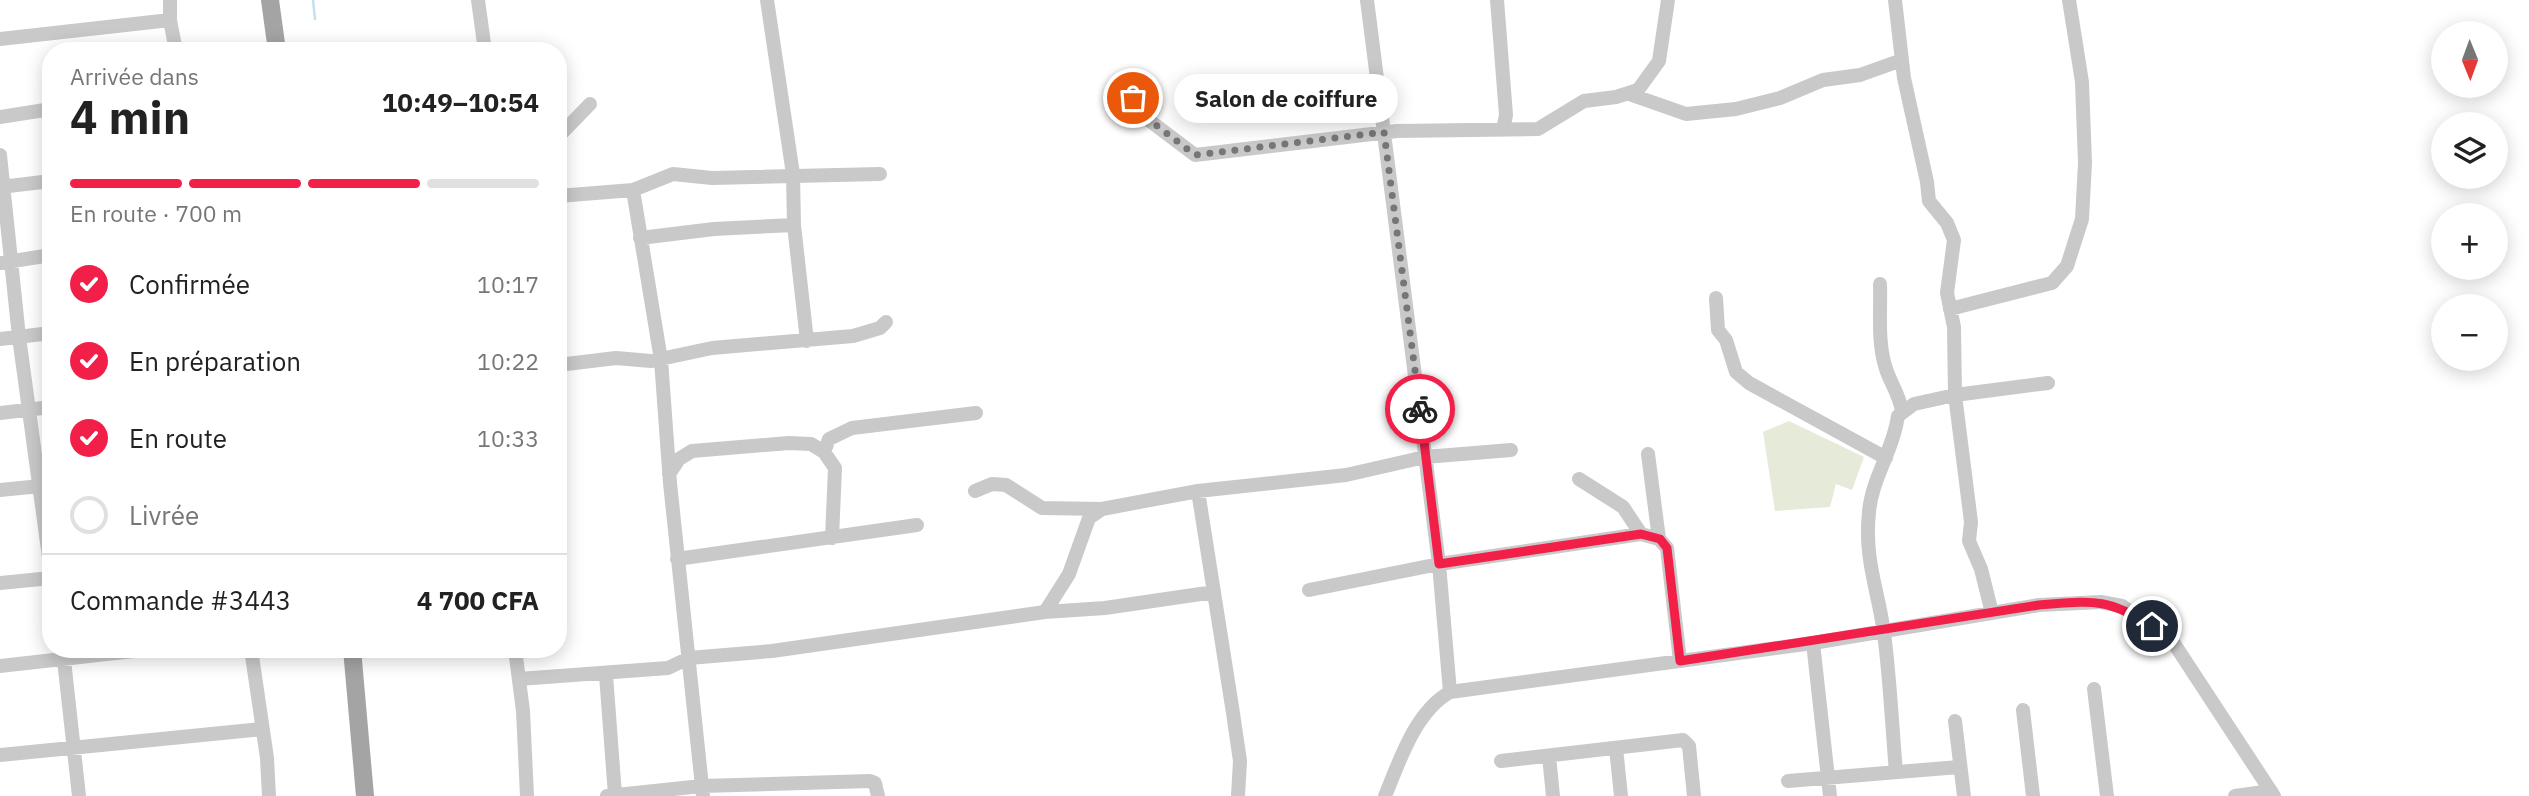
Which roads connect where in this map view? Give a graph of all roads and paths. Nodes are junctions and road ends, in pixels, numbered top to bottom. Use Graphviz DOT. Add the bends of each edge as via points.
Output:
graph roads {
  1 [pos="170,0"];
  2 [pos="270,0"];
  3 [pos="478,0"];
  4 [pos="767,0"];
  5 [pos="1367,0"];
  6 [pos="1497,0"];
  7 [pos="1668,0"];
  8 [pos="1895,0"];
  9 [pos="2068,0"];
  10 [pos="170,20"];
  11 [pos="0,39"];
  12 [pos="174,42"];
  13 [pos="276,42"];
  14 [pos="484,42"];
  15 [pos="1902,60"];
  16 [pos="1629,94"];
  17 [pos="1133,98"];
  18 [pos="590,104"];
  19 [pos="42,110"];
  20 [pos="0,117"];
  21 [pos="567,128"];
  22 [pos="1503,130"];
  23 [pos="1384,132"];
  24 [pos="0,155"];
  25 [pos="793,174"];
  26 [pos="880,174"];
  27 [pos="42,182"];
  28 [pos="3,187"];
  29 [pos="633,190"];
  30 [pos="567,195"];
  31 [pos="794,225"];
  32 [pos="640,239"];
  33 [pos="42,256"];
  34 [pos="6,262"];
  35 [pos="1880,284"];
  36 [pos="1716,298"];
  37 [pos="1950,309"];
  38 [pos="886,321"];
  39 [pos="42,334"];
  40 [pos="19,337"];
  41 [pos="0,338"];
  42 [pos="807,341"];
  43 [pos="661,360"];
  44 [pos="567,364"];
  45 [pos="2048,383"];
  46 [pos="1955,395"];
  47 [pos="42,408"];
  48 [pos="30,409"];
  49 [pos="1902,411"];
  50 [pos="0,413"];
  51 [pos="976,413"];
  52 [pos="1511,450"];
  53 [pos="824,452"];
  54 [pos="1648,454"];
  55 [pos="1425,457"];
  56 [pos="1886,458"];
  57 [pos="669,474"];
  58 [pos="42,475"];
  59 [pos="1580,479"];
  60 [pos="42,486"];
  61 [pos="0,490"];
  62 [pos="975,491"];
  63 [pos="1198,491"];
  64 [pos="1102,509"];
  65 [pos="917,524"];
  66 [pos="1641,534"];
  67 [pos="832,538"];
  68 [pos="1660,539"];
  69 [pos="677,559"];
  70 [pos="1439,564"];
  71 [pos="42,579"];
  72 [pos="0,583"];
  73 [pos="1309,590"];
  74 [pos="1214,592"];
  75 [pos="1045,612"];
  76 [pos="1992,613"];
  77 [pos="1884,632"];
  78 [pos="1813,643"];
  79 [pos="42,658"];
  80 [pos="63,658"];
  81 [pos="252,658"];
  82 [pos="353,658"];
  83 [pos="516,658"];
  84 [pos="689,658"];
  85 [pos="1680,661"];
  86 [pos="0,666"];
  87 [pos="606,675"];
  88 [pos="519,679"];
  89 [pos="2094,689"];
  90 [pos="1450,692"];
  91 [pos="2024,710"];
  92 [pos="1955,721"];
  93 [pos="262,729"];
  94 [pos="74,748"];
  95 [pos="1616,748"];
  96 [pos="0,755"];
  97 [pos="1549,756"];
  98 [pos="1501,761"];
  99 [pos="1959,767"];
  100 [pos="1896,772"];
  101 [pos="1827,777"];
  102 [pos="1787,781"];
  103 [pos="702,791"];
  104 [pos="2272,793"];
  105 [pos="79,796"];
  106 [pos="269,796"];
  107 [pos="365,796"];
  108 [pos="527,796"];
  109 [pos="611,796"];
  110 [pos="878,796"];
  111 [pos="1238,796"];
  112 [pos="1385,796"];
  113 [pos="1553,796"];
  114 [pos="1621,796"];
  115 [pos="1694,796"];
  116 [pos="1829,796"];
  117 [pos="1964,796"];
  118 [pos="2033,796"];
  119 [pos="2107,796"];
  120 [pos="2235,796"];
  1 -- 10 [label="street"];
  2 -- 13 [label="main road"];
  3 -- 14 [label="street"];
  4 -- 25 [label="street"];
  5 -- 23 [label="street"];
  6 -- 22 [label="street" via="1506,115"];
  7 -- 16 [label="street" via="1659,61 1646,82"];
  8 -- 15 [label="street"];
  9 -- 37 [label="street" via="2082,82 2085,163 2082,219 2067,266 2052,283"];
  10 -- 11 [label="street"];
  10 -- 12 [label="street"];
  15 -- 16 [label="street" via="1736,109 1686,114"];
  15 -- 37 [label="street" via="1928,197 1954,240 1947,293"];
  16 -- 22 [label="street" via="1584,101 1538,130"];
  17 -- 23 [label="street" via="1139,112 1195,155"];
  18 -- 21 [label="street"];
  19 -- 20 [label="street"];
  22 -- 23 [label="street"];
  23 -- 55 [label="street"];
  24 -- 28 [label="street"];
  25 -- 26 [label="street"];
  25 -- 29 [label="street" via="712,178 673,174"];
  25 -- 31 [label="street"];
  27 -- 28 [label="street"];
  28 -- 34 [label="street"];
  29 -- 30 [label="street"];
  29 -- 32 [label="street"];
  31 -- 32 [label="street"];
  31 -- 42 [label="street"];
  32 -- 43 [label="street"];
  33 -- 34 [label="street"];
  34 -- 40 [label="street"];
  35 -- 49 [label="street" via="1881,345"];
  36 -- 56 [label="street" via="1718,330 1724,335 1736,372"];
  37 -- 46 [label="street"];
  38 -- 42 [label="street" via="880,328 853,336"];
  39 -- 40 [label="street"];
  40 -- 41 [label="street"];
  40 -- 48 [label="street"];
  42 -- 43 [label="street" via="712,348"];
  43 -- 44 [label="street" via="616,358"];
  43 -- 57 [label="street"];
  45 -- 46 [label="street"];
  46 -- 49 [label="street"];
  46 -- 76 [label="street" via="1971,522 1969,541"];
  47 -- 48 [label="street"];
  48 -- 50 [label="street"];
  48 -- 58 [label="street"];
  49 -- 56 [label="street"];
  51 -- 53 [label="street" via="852,428 829,439"];
  52 -- 55 [label="street"];
  53 -- 57 [label="street" via="811,444 789,443 710,448 679,459"];
  53 -- 67 [label="street" via="835,468"];
  54 -- 68 [label="street"];
  55 -- 63 [label="street" via="1346,475"];
  55 -- 70 [label="street"];
  56 -- 77 [label="street" via="1873,486 1867,536 1867,559"];
  57 -- 69 [label="street"];
  59 -- 66 [label="street" via="1623,507"];
  60 -- 61 [label="street"];
  62 -- 64 [label="street" via="992,484 1006,485 1042,508"];
  63 -- 64 [label="street"];
  63 -- 74 [label="street"];
  64 -- 75 [label="street" via="1089,518 1069,574"];
  65 -- 67 [label="street"];
  66 -- 68 [label="street"];
  66 -- 70 [label="street"];
  67 -- 69 [label="street"];
  68 -- 85 [label="street" via="1667,548"];
  69 -- 84 [label="street"];
  70 -- 73 [label="street"];
  70 -- 90 [label="street"];
  71 -- 72 [label="street"];
  74 -- 75 [label="street"];
  74 -- 111 [label="street" via="1240,761"];
  75 -- 84 [label="street" via="772,652"];
  76 -- 77 [label="street"];
  76 -- 104 [label="street" via="2039,605 2101,603 2122,607 2152,626 2175,645"];
  77 -- 78 [label="street"];
  77 -- 100 [label="street"];
  78 -- 85 [label="street"];
  78 -- 101 [label="street"];
  79 -- 86 [label="street"];
  80 -- 94 [label="street"];
  81 -- 93 [label="street"];
  82 -- 107 [label="main road"];
  83 -- 88 [label="street"];
  84 -- 87 [label="street" via="668,668"];
  84 -- 103 [label="street"];
  85 -- 90 [label="street"];
  87 -- 88 [label="street"];
  87 -- 109 [label="street"];
  88 -- 108 [label="street"];
  89 -- 119 [label="street"];
  90 -- 112 [label="street" via="1424,715"];
  91 -- 118 [label="street"];
  92 -- 99 [label="street"];
  93 -- 94 [label="street"];
  93 -- 106 [label="street"];
  94 -- 96 [label="street"];
  94 -- 105 [label="street"];
  95 -- 97 [label="street"];
  95 -- 114 [label="street"];
  95 -- 115 [label="street" via="1687,741"];
  97 -- 98 [label="street"];
  97 -- 113 [label="street"];
  99 -- 100 [label="street"];
  99 -- 117 [label="street"];
  100 -- 101 [label="street"];
  101 -- 102 [label="street"];
  101 -- 116 [label="street"];
  103 -- 109 [label="street"];
  103 -- 110 [label="street" via="870,781"];
  104 -- 120 [label="street"];
}
